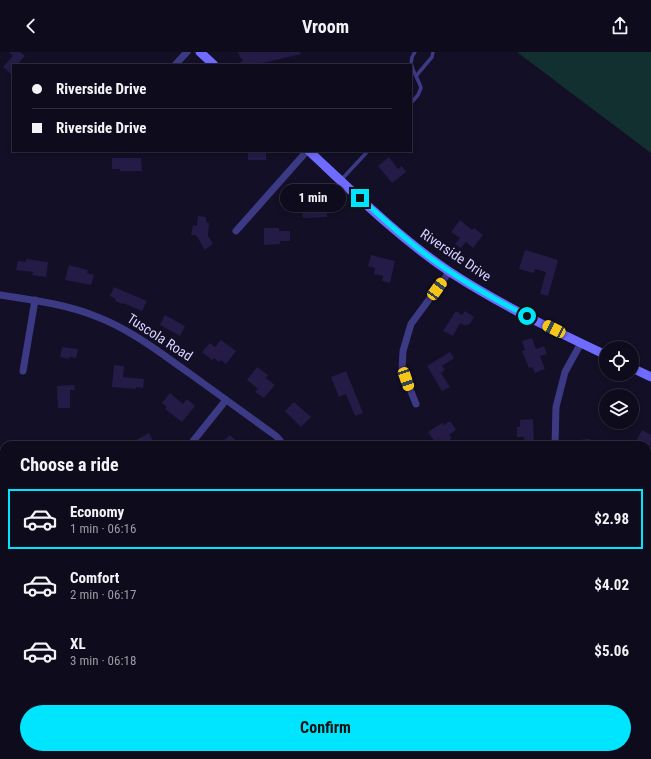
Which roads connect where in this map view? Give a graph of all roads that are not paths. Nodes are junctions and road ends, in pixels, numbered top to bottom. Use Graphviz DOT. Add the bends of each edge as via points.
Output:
graph roads {
  1 [pos="187,52"];
  2 [pos="200,52"];
  3 [pos="415,52"];
  4 [pos="433,52"];
  5 [pos="176,64"];
  6 [pos="213,64"];
  7 [pos="411,64"];
  8 [pos="412,66"];
  9 [pos="416,76"];
  10 [pos="412,102"];
  11 [pos="307,152"];
  12 [pos="309,152"];
  13 [pos="367,152"];
  14 [pos="341,180"];
  15 [pos="236,231"];
  16 [pos="450,271"];
  17 [pos="0,295"];
  18 [pos="35,300"];
  19 [pos="581,343"];
  20 [pos="599,352"];
  21 [pos="23,371"];
  22 [pos="639,371"];
  23 [pos="651,377"];
  24 [pos="226,400"];
  25 [pos="416,404"];
  26 [pos="193,441"];
  27 [pos="280,441"];
  28 [pos="554,441"];
  1 -- 5 [label="street"];
  2 -- 6 [label="street"];
  3 -- 7 [label="lane" via="411,57"];
  4 -- 9 [label="lane" via="432,57"];
  8 -- 9 [label="lane"];
  9 -- 10 [label="lane" via="421,88"];
  11 -- 15 [label="street"];
  12 -- 14 [label="street, Riverside Drive"];
  13 -- 14 [label="lane"];
  14 -- 16 [label="street, Riverside Drive" via="416,246"];
  16 -- 19 [label="street, Riverside Drive" via="501,302"];
  16 -- 25 [label="street" via="411,324 403,351 402,369"];
  17 -- 18 [label="street, Tuscola Road"];
  18 -- 21 [label="street"];
  18 -- 24 [label="street, Tuscola Road" via="94,315 120,327 150,345"];
  19 -- 20 [label="street, Riverside Drive"];
  19 -- 28 [label="street" via="565,372 556,407"];
  22 -- 23 [label="street"];
  24 -- 26 [label="street"];
  24 -- 27 [label="street, Tuscola Road"];
}
